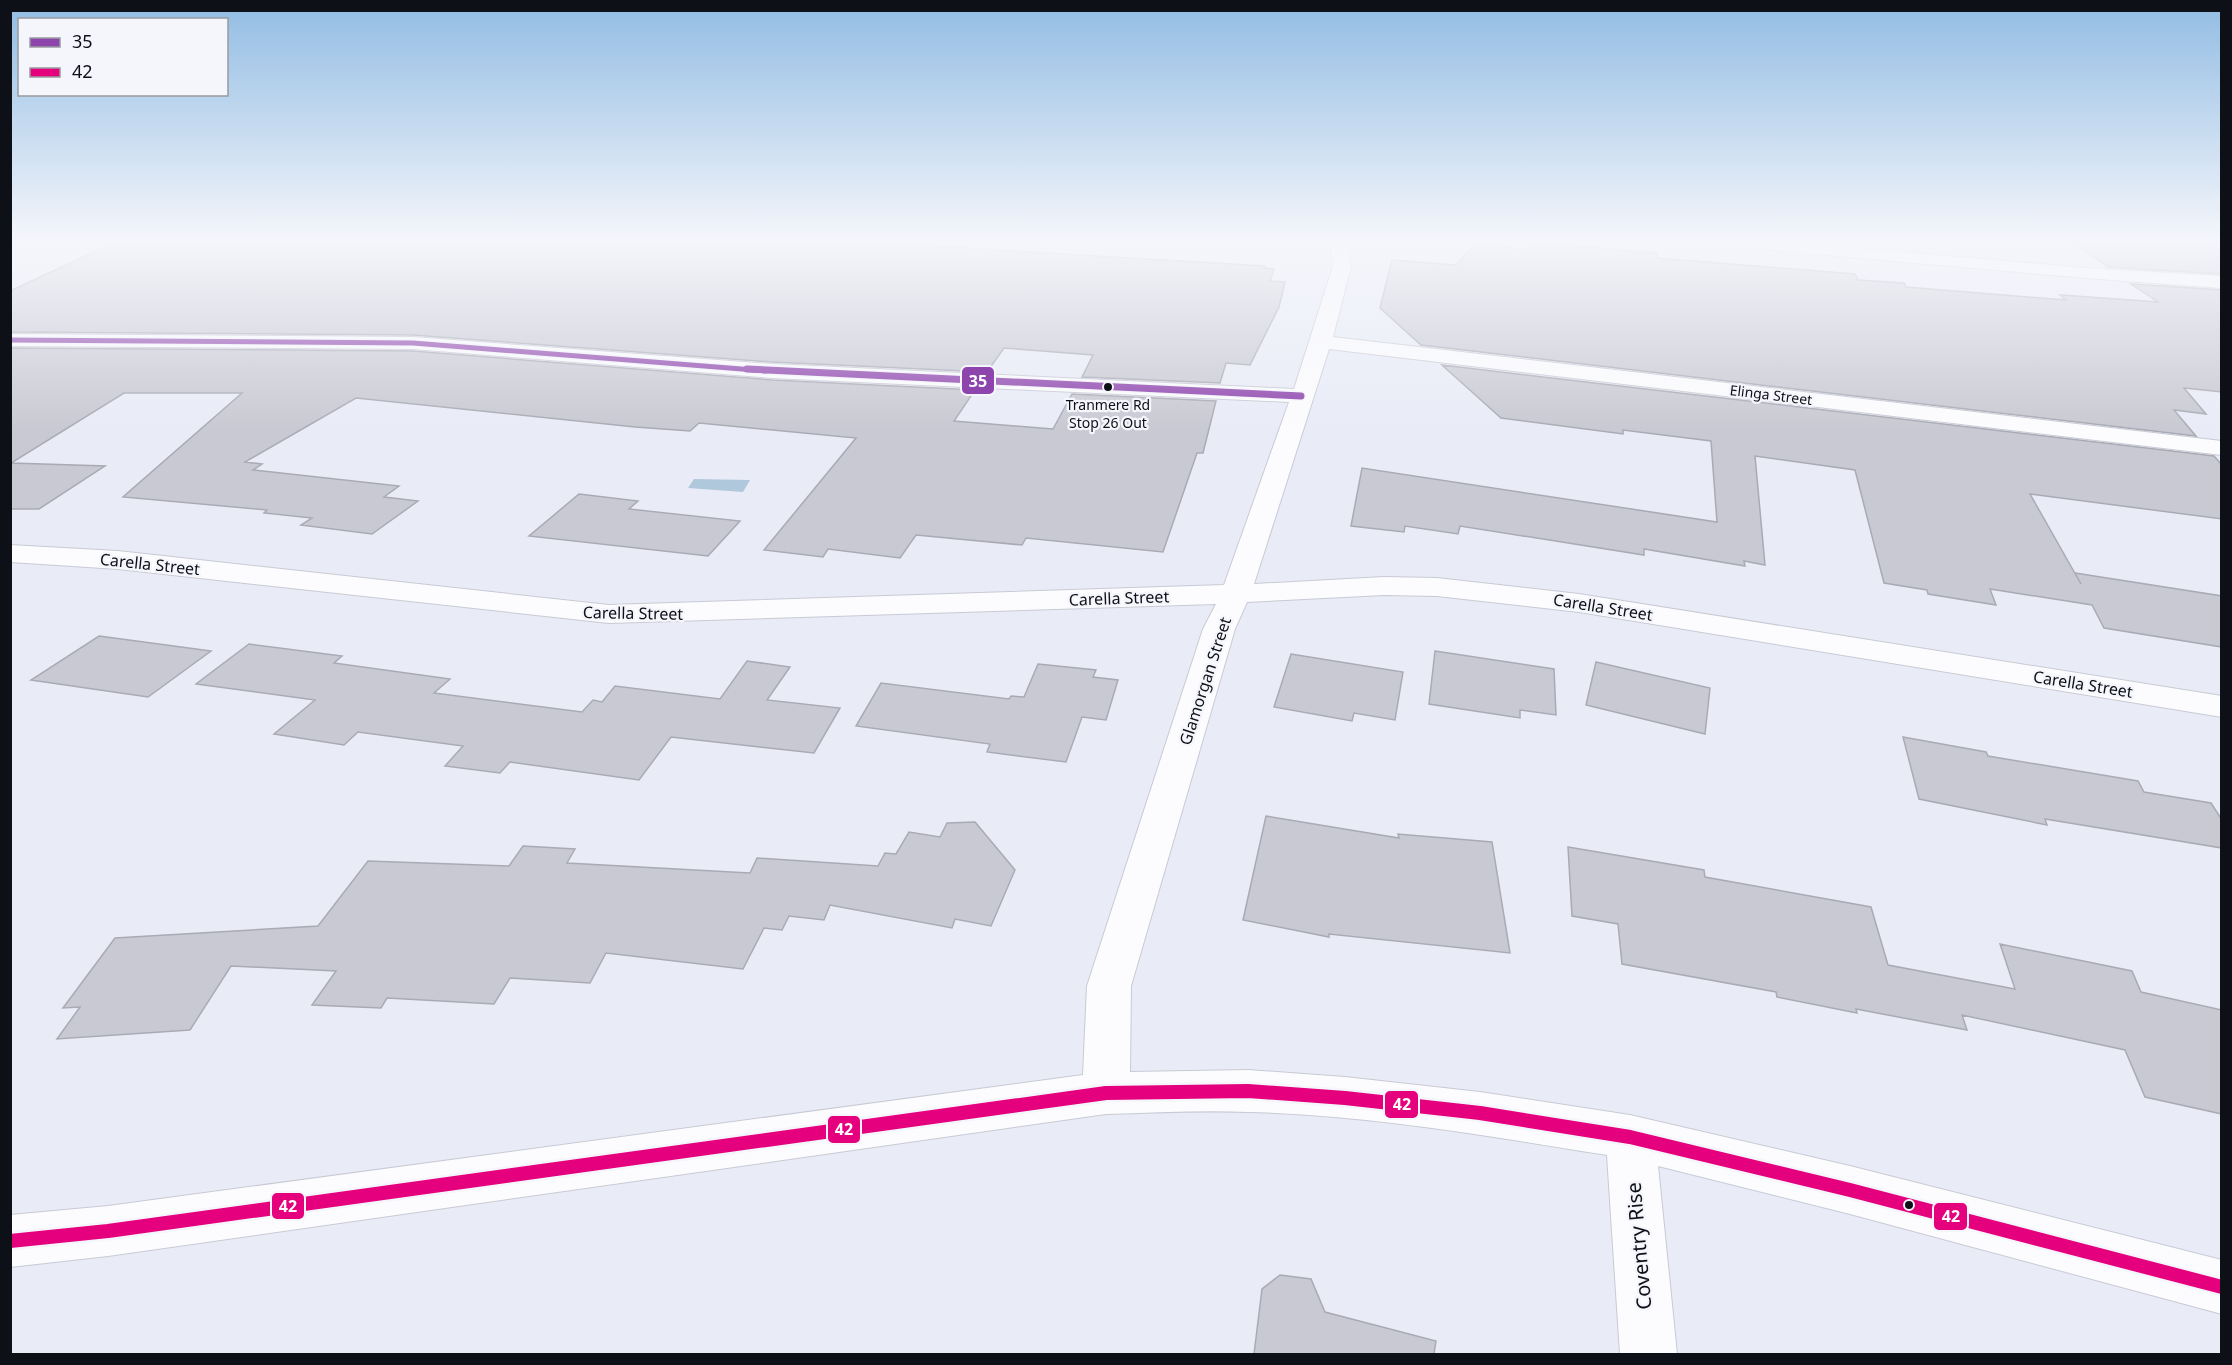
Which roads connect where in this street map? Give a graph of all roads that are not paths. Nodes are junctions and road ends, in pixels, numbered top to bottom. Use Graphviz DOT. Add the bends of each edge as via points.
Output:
graph roads {
  1 [pos="1332,303"];
  2 [pos="10,340"];
  3 [pos="1321,342"];
  4 [pos="1301,396"];
  5 [pos="2222,448"];
  6 [pos="10,553"];
  7 [pos="1236,594"];
  8 [pos="2222,707"];
  9 [pos="1106,1093"];
  10 [pos="1630,1137"];
  11 [pos="10,1241"];
  12 [pos="2222,1287"];
  13 [pos="1648,1354"];
  1 -- 3 [label="street, Glamorgan Street"];
  2 -- 4 [label="street" via="413,344 772,371"];
  3 -- 4 [label="street, Glamorgan Street"];
  3 -- 5 [label="street, Elinga Street"];
  4 -- 7 [label="street, Glamorgan Street"];
  6 -- 7 [label="street, Carella Street" via="129,562 609,614"];
  7 -- 8 [label="street, Carella Street" via="1384,586 1505,593"];
  7 -- 9 [label="street, Glamorgan Street" via="1219,629 1109,986"];
  9 -- 10 [label="street" via="1248,1091 1345,1098 1480,1113"];
  9 -- 11 [label="street" via="132,1228"];
  10 -- 12 [label="street"];
  10 -- 13 [label="street, Coventry Rise"];
}
